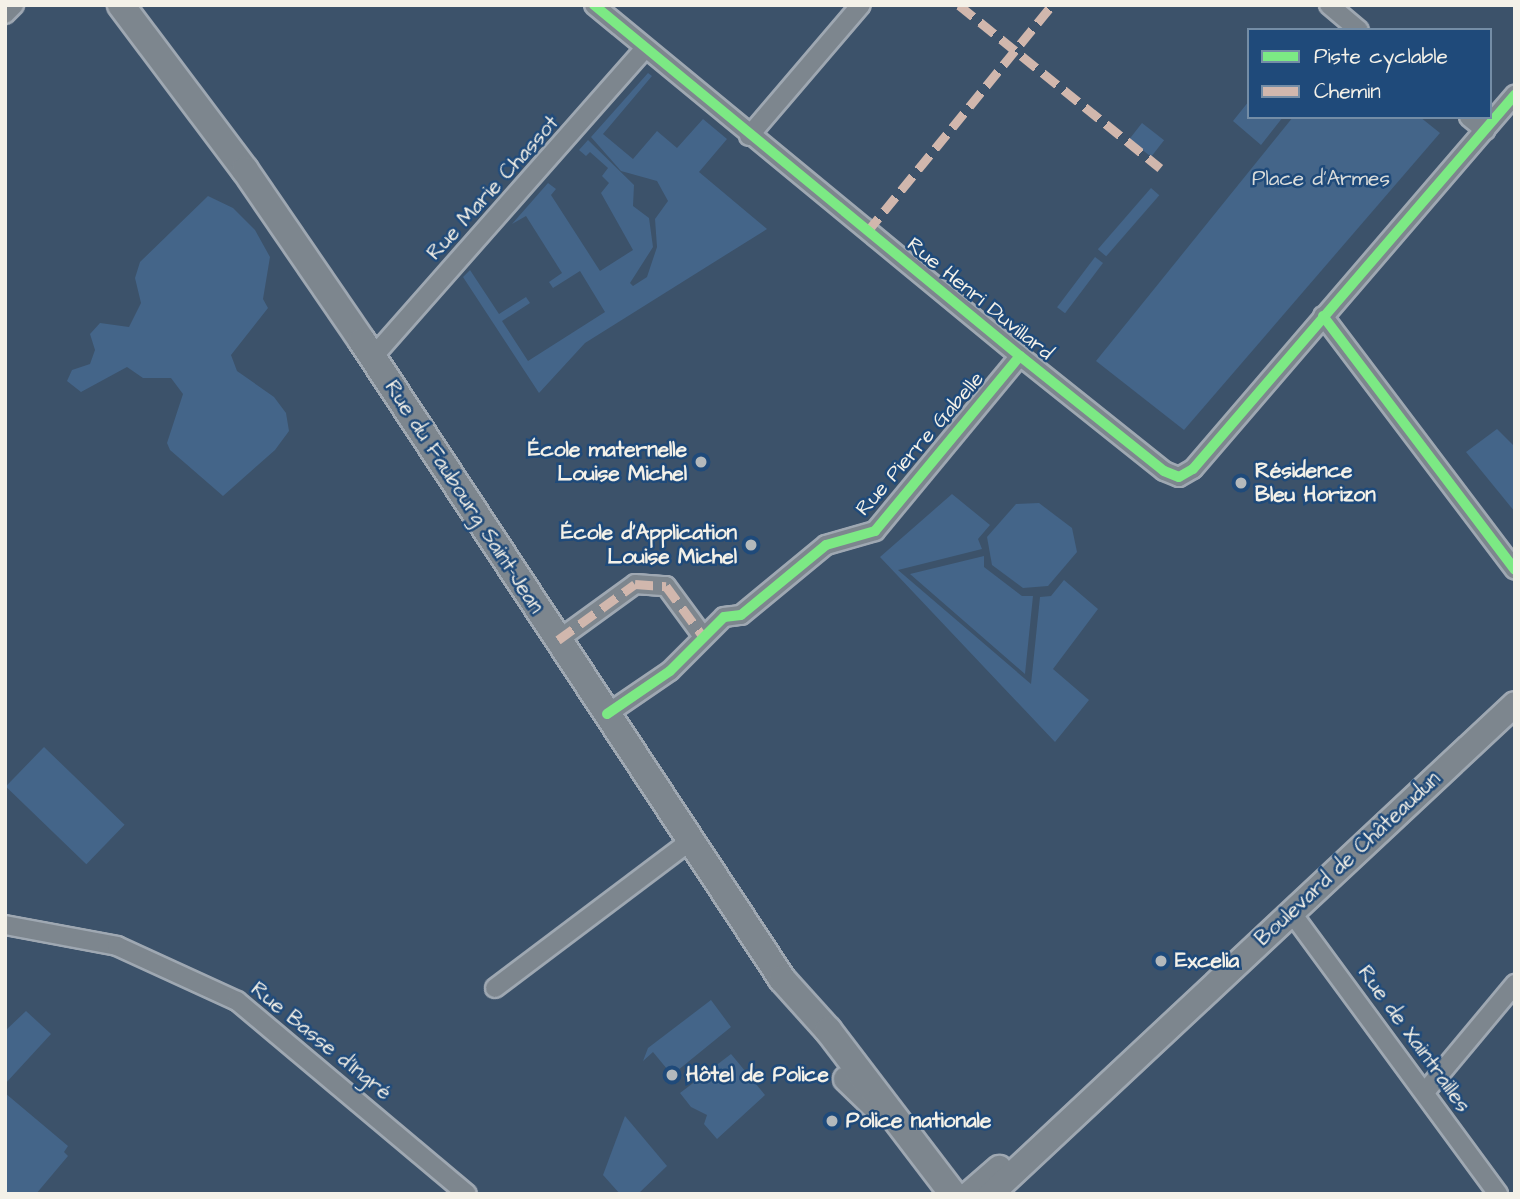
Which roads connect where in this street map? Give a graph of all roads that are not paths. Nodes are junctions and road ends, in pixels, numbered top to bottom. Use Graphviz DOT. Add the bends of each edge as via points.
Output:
graph roads {
  1 [pos="14,5"];
  2 [pos="121,5"];
  3 [pos="594,5"];
  4 [pos="862,5"];
  5 [pos="1329,5"];
  6 [pos="5,14"];
  7 [pos="1357,28"];
  8 [pos="645,48"];
  9 [pos="1515,94"];
  10 [pos="1471,119"];
  11 [pos="1485,130"];
  12 [pos="749,135"];
  13 [pos="1324,316"];
  14 [pos="1020,356"];
  15 [pos="372,358"];
  16 [pos="1515,570"];
  17 [pos="702,635"];
  18 [pos="556,638"];
  19 [pos="1515,704"];
  20 [pos="607,714"];
  21 [pos="690,842"];
  22 [pos="1291,912"];
  23 [pos="5,925"];
  24 [pos="1515,984"];
  25 [pos="495,988"];
  26 [pos="796,998"];
  27 [pos="1117,1072"];
  28 [pos="1425,1092"];
  29 [pos="952,1193"];
  30 [pos="467,1194"];
  31 [pos="980,1194"];
  32 [pos="991,1194"];
  33 [pos="1498,1194"];
  1 -- 6 [label="street"];
  2 -- 15 [label="main road, Rue du Faubourg Saint-Jean" via="245,170"];
  3 -- 8 [label="street, Rue Henri Duvillard"];
  4 -- 12 [label="street"];
  5 -- 7 [label="street"];
  8 -- 12 [label="street, Rue Henri Duvillard"];
  8 -- 15 [label="street, Rue Marie Chassot"];
  9 -- 11 [label="street"];
  10 -- 11 [label="street"];
  11 -- 13 [label="street"];
  12 -- 14 [label="street, Rue Henri Duvillard"];
  13 -- 14 [label="street, Rue Henri Duvillard" via="1193,469 1179,477 1164,471"];
  13 -- 16 [label="street"];
  14 -- 17 [label="street, Rue Pierre Gabelle" via="876,531 826,545 741,615 724,617"];
  15 -- 18 [label="main road, Rue du Faubourg Saint-Jean"];
  17 -- 18 [label="street" via="666,586 635,584"];
  17 -- 20 [label="street, Rue Pierre Gabelle" via="670,671"];
  18 -- 20 [label="main road, Rue du Faubourg Saint-Jean"];
  19 -- 22 [label="main road, Boulevard de Châteaudun"];
  20 -- 21 [label="main road, Rue du Faubourg Saint-Jean"];
  21 -- 25 [label="street"];
  21 -- 26 [label="main road, Rue du Faubourg Saint-Jean"];
  22 -- 27 [label="main road, Boulevard de Châteaudun"];
  22 -- 28 [label="street, Rue de Xaintrailles"];
  23 -- 30 [label="street, Rue Basse d'Ingré" via="117,946 237,1001"];
  24 -- 28 [label="street"];
  26 -- 29 [label="main road, Rue du Faubourg Saint-Jean" via="828,1031"];
  26 -- 29 [label="main road, Rue du Faubourg Saint-Jean" via="818,1043 846,1079"];
  27 -- 29 [label="main road, Boulevard de Châteaudun" via="1103,1074"];
  27 -- 31 [label="main road"];
  27 -- 32 [label="main road, Boulevard de Châteaudun"];
  28 -- 33 [label="street, Rue de Xaintrailles"];
}
